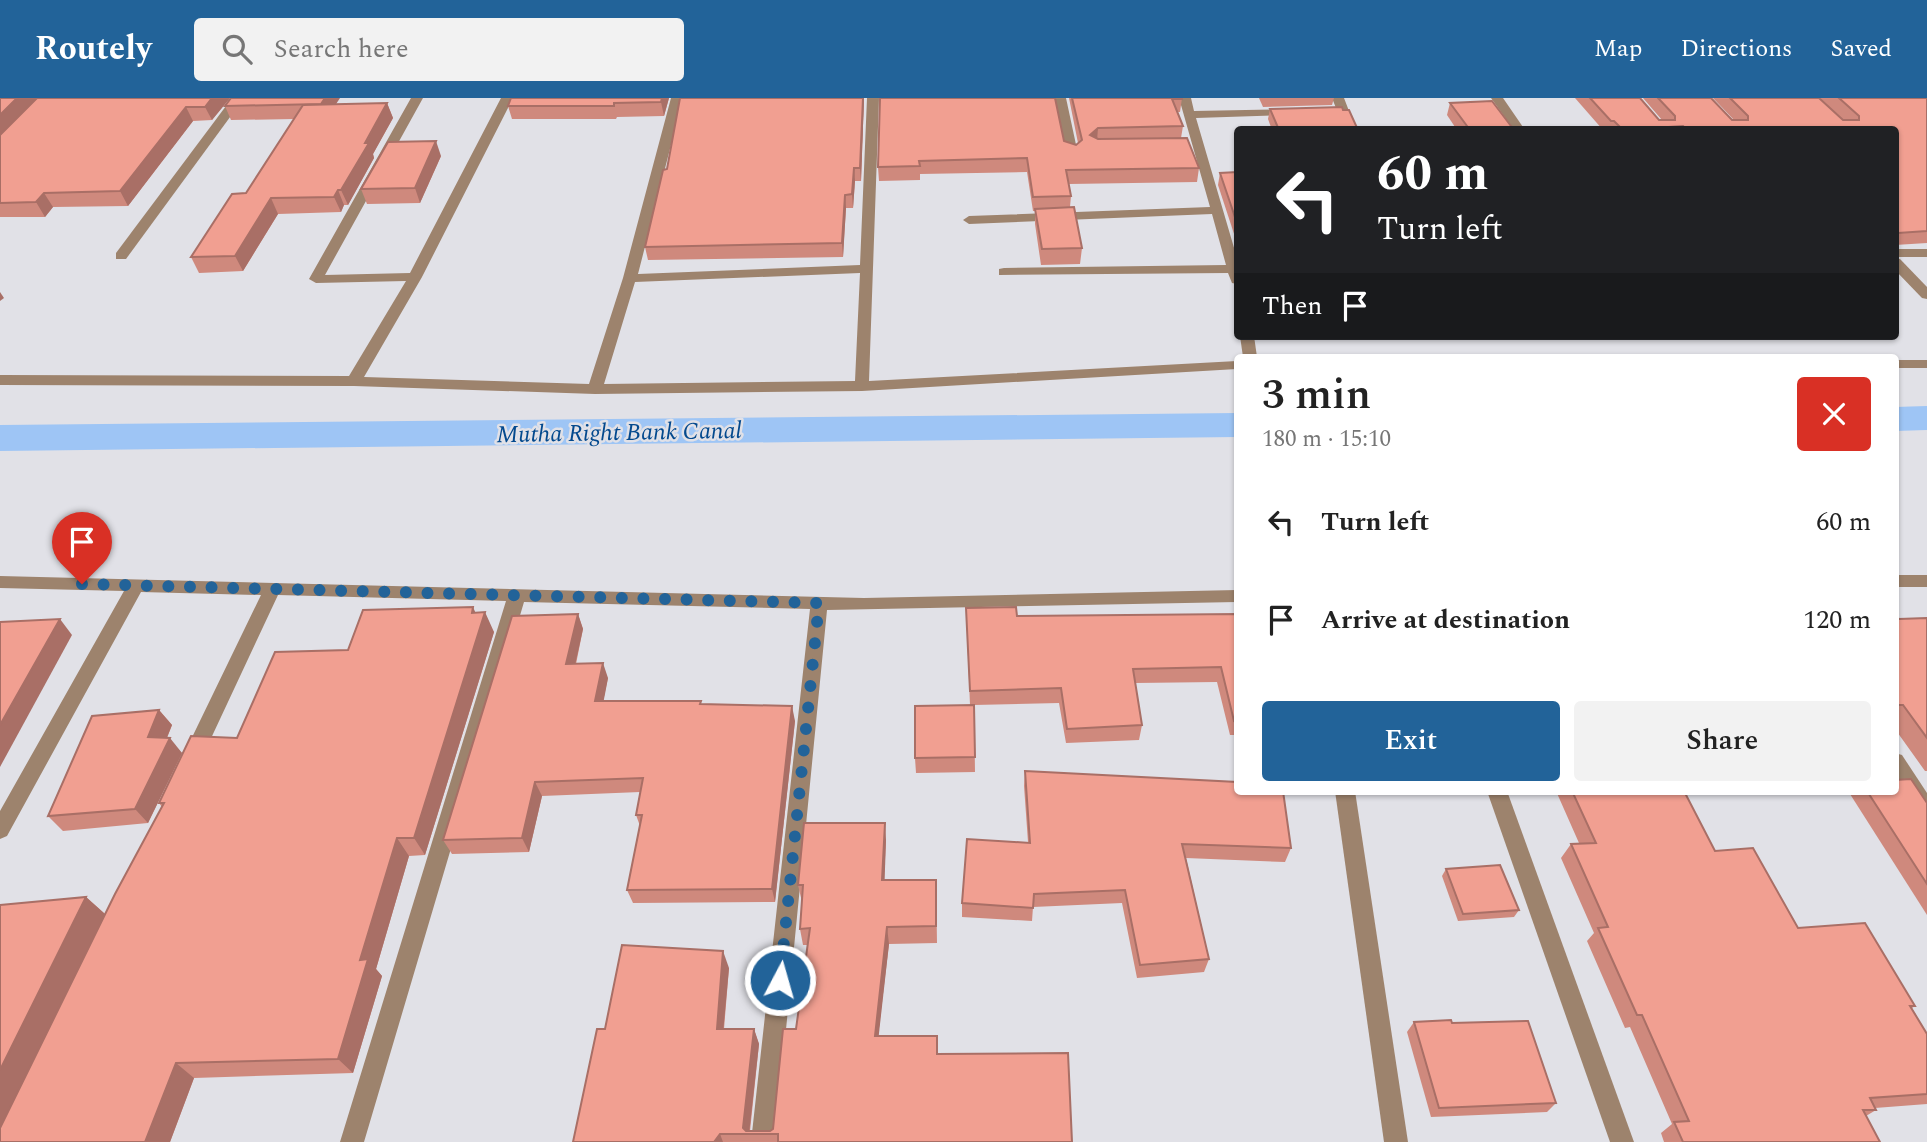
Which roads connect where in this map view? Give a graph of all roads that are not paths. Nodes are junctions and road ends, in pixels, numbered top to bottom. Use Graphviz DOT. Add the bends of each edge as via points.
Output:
graph roads {
  1 [pos="238,98"];
  2 [pos="417,98"];
  3 [pos="507,98"];
  4 [pos="677,98"];
  5 [pos="873,98"];
  6 [pos="1060,98"];
  7 [pos="1185,98"];
  8 [pos="1338,98"];
  9 [pos="1497,98"];
  10 [pos="1302,112"];
  11 [pos="1315,112"];
  12 [pos="1190,115"];
  13 [pos="1517,126"];
  14 [pos="1199,145"];
  15 [pos="1183,146"];
  16 [pos="1072,154"];
  17 [pos="1217,210"];
  18 [pos="969,220"];
  19 [pos="1899,253"];
  20 [pos="1927,253"];
  21 [pos="121,256"];
  22 [pos="1899,266"];
  23 [pos="1234,268"];
  24 [pos="864,269"];
  25 [pos="1004,272"];
  26 [pos="1234,275"];
  27 [pos="415,277"];
  28 [pos="630,278"];
  29 [pos="1927,295"];
  30 [pos="1899,364"];
  31 [pos="1927,364"];
  32 [pos="1234,365"];
  33 [pos="0,380"];
  34 [pos="354,381"];
  35 [pos="862,386"];
  36 [pos="595,388"];
  37 [pos="1899,581"];
  38 [pos="1927,581"];
  39 [pos="0,582"];
  40 [pos="136,586"];
  41 [pos="272,590"];
  42 [pos="517,595"];
  43 [pos="1234,596"];
  44 [pos="819,603"];
  45 [pos="183,778"];
  46 [pos="1903,783"];
  47 [pos="1346,795"];
  48 [pos="1498,795"];
  49 [pos="1927,810"];
  50 [pos="0,830"];
  51 [pos="352,1142"];
  52 [pos="763,1142"];
  53 [pos="1396,1142"];
  54 [pos="1622,1142"];
  1 -- 21 [label="street"];
  2 -- 27 [label="street" via="316,279"];
  3 -- 27 [label="street"];
  4 -- 28 [label="street"];
  5 -- 24 [label="street"];
  6 -- 16 [label="street"];
  7 -- 12 [label="street"];
  8 -- 11 [label="street" via="1343,111"];
  9 -- 13 [label="street"];
  10 -- 12 [label="street"];
  12 -- 14 [label="street"];
  14 -- 15 [label="street"];
  14 -- 17 [label="street"];
  17 -- 18 [label="street"];
  17 -- 23 [label="street"];
  19 -- 20 [label="street"];
  22 -- 29 [label="street"];
  24 -- 28 [label="street"];
  24 -- 35 [label="street"];
  25 -- 26 [label="street"];
  27 -- 34 [label="street"];
  28 -- 36 [label="street"];
  30 -- 31 [label="street"];
  32 -- 35 [label="street"];
  33 -- 34 [label="street"];
  34 -- 36 [label="street"];
  35 -- 36 [label="street"];
  37 -- 38 [label="street"];
  39 -- 40 [label="street"];
  40 -- 41 [label="street"];
  40 -- 50 [label="street"];
  41 -- 42 [label="street"];
  41 -- 45 [label="street"];
  42 -- 44 [label="street"];
  42 -- 51 [label="street"];
  43 -- 44 [label="street"];
  44 -- 52 [label="street"];
  46 -- 49 [label="street"];
  47 -- 53 [label="street"];
  48 -- 54 [label="street"];
}
